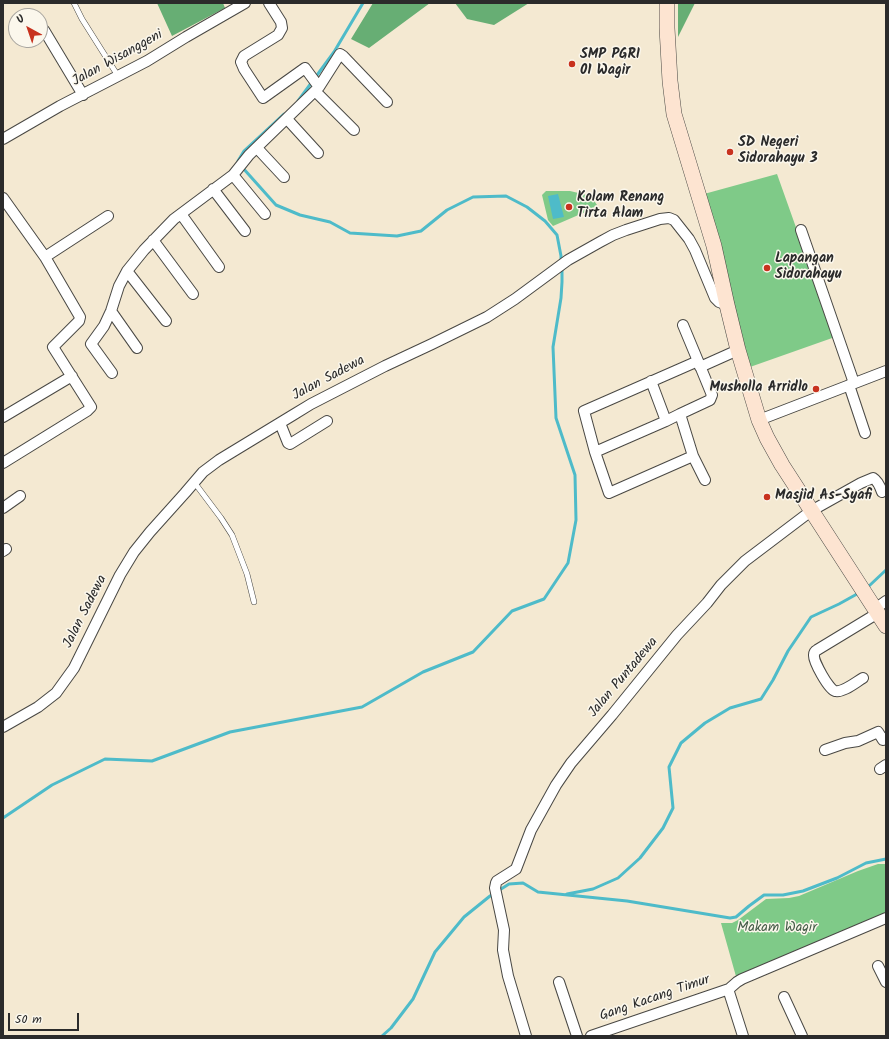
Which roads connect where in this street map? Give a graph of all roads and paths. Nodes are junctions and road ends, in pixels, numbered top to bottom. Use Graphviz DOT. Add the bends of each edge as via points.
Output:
graph roads {
  1 [pos="74,3"];
  2 [pos="245,3"];
  3 [pos="269,3"];
  4 [pos="667,3"];
  5 [pos="48,37"];
  6 [pos="118,76"];
  7 [pos="317,87"];
  8 [pos="83,95"];
  9 [pos="387,102"];
  10 [pos="287,119"];
  11 [pos="354,130"];
  12 [pos="3,139"];
  13 [pos="257,148"];
  14 [pos="318,153"];
  15 [pos="235,172"];
  16 [pos="284,177"];
  17 [pos="213,190"];
  18 [pos="3,198"];
  19 [pos="181,214"];
  20 [pos="265,214"];
  21 [pos="108,216"];
  22 [pos="801,230"];
  23 [pos="245,232"];
  24 [pos="153,240"];
  25 [pos="45,257"];
  26 [pos="219,267"];
  27 [pos="127,271"];
  28 [pos="193,294"];
  29 [pos="727,305"];
  30 [pos="111,312"];
  31 [pos="166,321"];
  32 [pos="683,325"];
  33 [pos="137,348"];
  34 [pos="738,350"];
  35 [pos="699,364"];
  36 [pos="886,371"];
  37 [pos="112,373"];
  38 [pos="72,376"];
  39 [pos="650,381"];
  40 [pos="852,384"];
  41 [pos="680,414"];
  42 [pos="3,418"];
  43 [pos="759,420"];
  44 [pos="327,421"];
  45 [pos="666,421"];
  46 [pos="280,423"];
  47 [pos="865,433"];
  48 [pos="595,452"];
  49 [pos="693,456"];
  50 [pos="3,463"];
  51 [pos="705,480"];
  52 [pos="194,482"];
  53 [pos="882,492"];
  54 [pos="20,496"];
  55 [pos="3,508"];
  56 [pos="811,511"];
  57 [pos="254,602"];
  58 [pos="880,608"];
  59 [pos="886,626"];
  60 [pos="863,678"];
  61 [pos="3,727"];
  62 [pos="886,738"];
  63 [pos="825,750"];
  64 [pos="886,918"];
  65 [pos="878,966"];
  66 [pos="559,982"];
  67 [pos="886,982"];
  68 [pos="729,989"];
  69 [pos="784,997"];
  70 [pos="526,1036"];
  71 [pos="577,1036"];
  72 [pos="591,1036"];
  73 [pos="743,1036"];
  74 [pos="802,1036"];
  1 -- 6 [label="lane"];
  2 -- 6 [label="street, Jalan Wisanggeni"];
  3 -- 7 [label="street" via="282,28 278,35 244,56 241,62 244,69 263,98 305,68"];
  4 -- 29 [label="main road" via="672,107 714,246"];
  5 -- 8 [label="street"];
  6 -- 8 [label="street, Jalan Wisanggeni"];
  7 -- 9 [label="street" via="340,54"];
  7 -- 10 [label="street"];
  7 -- 11 [label="street"];
  8 -- 12 [label="street, Jalan Wisanggeni"];
  10 -- 13 [label="street"];
  10 -- 14 [label="street"];
  13 -- 15 [label="street"];
  13 -- 16 [label="street"];
  15 -- 17 [label="street"];
  15 -- 20 [label="street"];
  17 -- 19 [label="street"];
  17 -- 23 [label="street"];
  18 -- 25 [label="street"];
  19 -- 24 [label="street"];
  19 -- 26 [label="street"];
  21 -- 25 [label="street"];
  22 -- 40 [label="street"];
  24 -- 27 [label="street"];
  24 -- 28 [label="street"];
  25 -- 38 [label="street" via="80,317 53,347"];
  27 -- 30 [label="street"];
  27 -- 31 [label="street"];
  29 -- 34 [label="main road"];
  29 -- 46 [label="street, Jalan Sadewa" via="715,298 689,239 674,220 660,219 613,235 568,260 487,317 385,366"];
  30 -- 33 [label="street"];
  30 -- 37 [label="street" via="91,344"];
  32 -- 35 [label="street"];
  34 -- 35 [label="street"];
  34 -- 43 [label="main road"];
  35 -- 39 [label="street"];
  35 -- 41 [label="street" via="712,395 710,400"];
  36 -- 40 [label="street"];
  38 -- 42 [label="street"];
  38 -- 50 [label="street" via="91,407"];
  39 -- 45 [label="street"];
  39 -- 48 [label="street" via="584,411"];
  40 -- 43 [label="street"];
  40 -- 47 [label="street"];
  41 -- 45 [label="street"];
  41 -- 49 [label="street"];
  43 -- 56 [label="main road" via="782,465"];
  44 -- 46 [label="street" via="290,444"];
  45 -- 48 [label="street"];
  46 -- 52 [label="street, Jalan Sadewa" via="219,460"];
  48 -- 49 [label="street" via="610,493"];
  49 -- 51 [label="street"];
  52 -- 57 [label="lane" via="232,535 247,574"];
  52 -- 61 [label="street, Jalan Sadewa" via="134,552 74,668 56,693 38,707"];
  53 -- 56 [label="street, Jalan Puntadewa" via="876,480 869,478"];
  54 -- 55 [label="street"];
  56 -- 58 [label="main road"];
  56 -- 70 [label="street, Jalan Puntadewa" via="745,561 678,635 571,763 531,830 516,869 497,881 495,888 504,930 504,956"];
  58 -- 59 [label="main road"];
  58 -- 60 [label="street" via="814,652 815,660 832,690 844,690"];
  62 -- 63 [label="street" via="884,740 878,732 858,741"];
  64 -- 68 [label="street, Gang Kacang Timur" via="742,979"];
  65 -- 67 [label="street"];
  66 -- 71 [label="street"];
  68 -- 72 [label="street, Gang Kacang Timur"];
  68 -- 73 [label="street"];
  69 -- 74 [label="street"];
}
